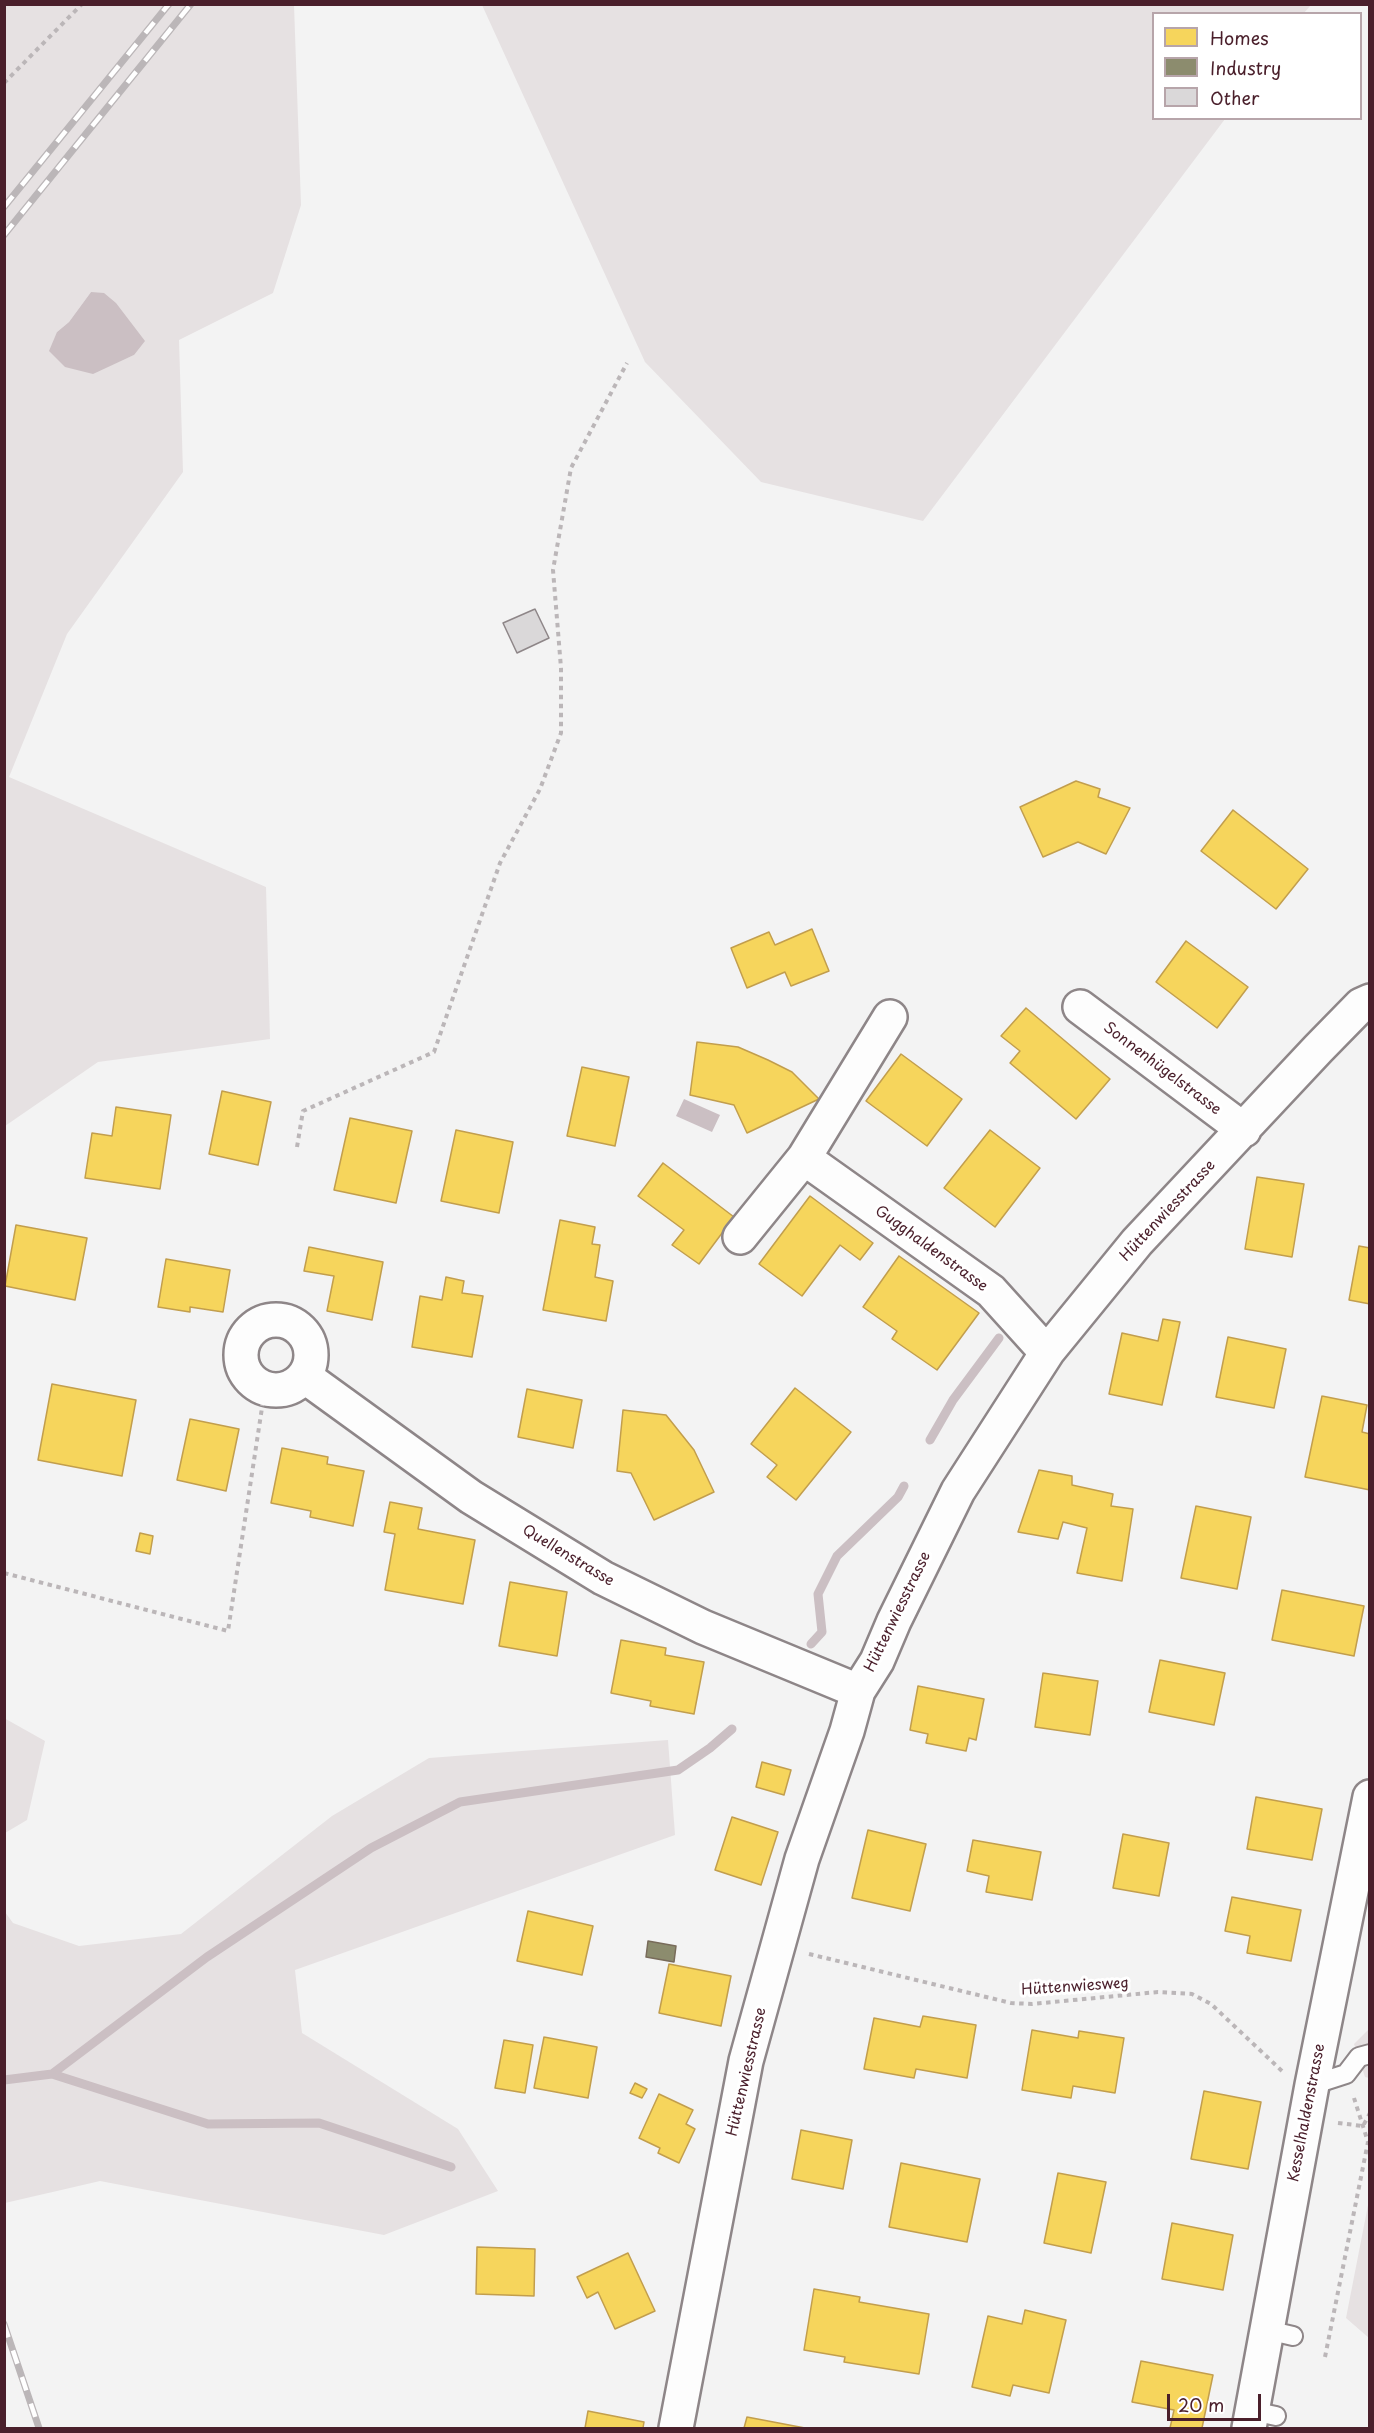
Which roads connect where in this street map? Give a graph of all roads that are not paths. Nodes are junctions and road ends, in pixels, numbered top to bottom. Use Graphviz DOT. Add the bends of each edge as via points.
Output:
graph roads {
  1 [pos="1370,1001"];
  2 [pos="1080,1008"];
  3 [pos="890,1017"];
  4 [pos="1244,1130"];
  5 [pos="804,1158"];
  6 [pos="740,1237"];
  7 [pos="1048,1351"];
  8 [pos="304,1376"];
  9 [pos="858,1691"];
  10 [pos="1370,1797"];
  11 [pos="1370,2054"];
  12 [pos="1299,2080"];
  13 [pos="1259,2418"];
  14 [pos="676,2428"];
  1 -- 4 [label="street, Hüttenwiesstrasse" via="1361,1005 1318,1049"];
  2 -- 4 [label="street, Sonnenhügelstrasse"];
  3 -- 5 [label="street"];
  4 -- 7 [label="street, Hüttenwiesstrasse" via="1137,1242"];
  5 -- 6 [label="street"];
  5 -- 7 [label="street, Gugghaldenstrasse" via="991,1291"];
  7 -- 9 [label="street, Hüttenwiesstrasse" via="958,1491 878,1661"];
  8 -- 8 [label="street" via="286,1388 265,1388 247,1375 242,1366 247,1336 263,1322 285,1321 295,1326 304,1334 311,1355"];
  8 -- 9 [label="street, Quellenstrasse" via="471,1497 603,1578 703,1627"];
  9 -- 14 [label="street, Hüttenwiesstrasse" via="802,1859 746,2061"];
  10 -- 12 [label="street, Kesselhaldenstrasse"];
  11 -- 12 [label="lane" via="1359,2057 1346,2074"];
  12 -- 13 [label="street, Kesselhaldenstrasse" via="1280,2333"];
}
